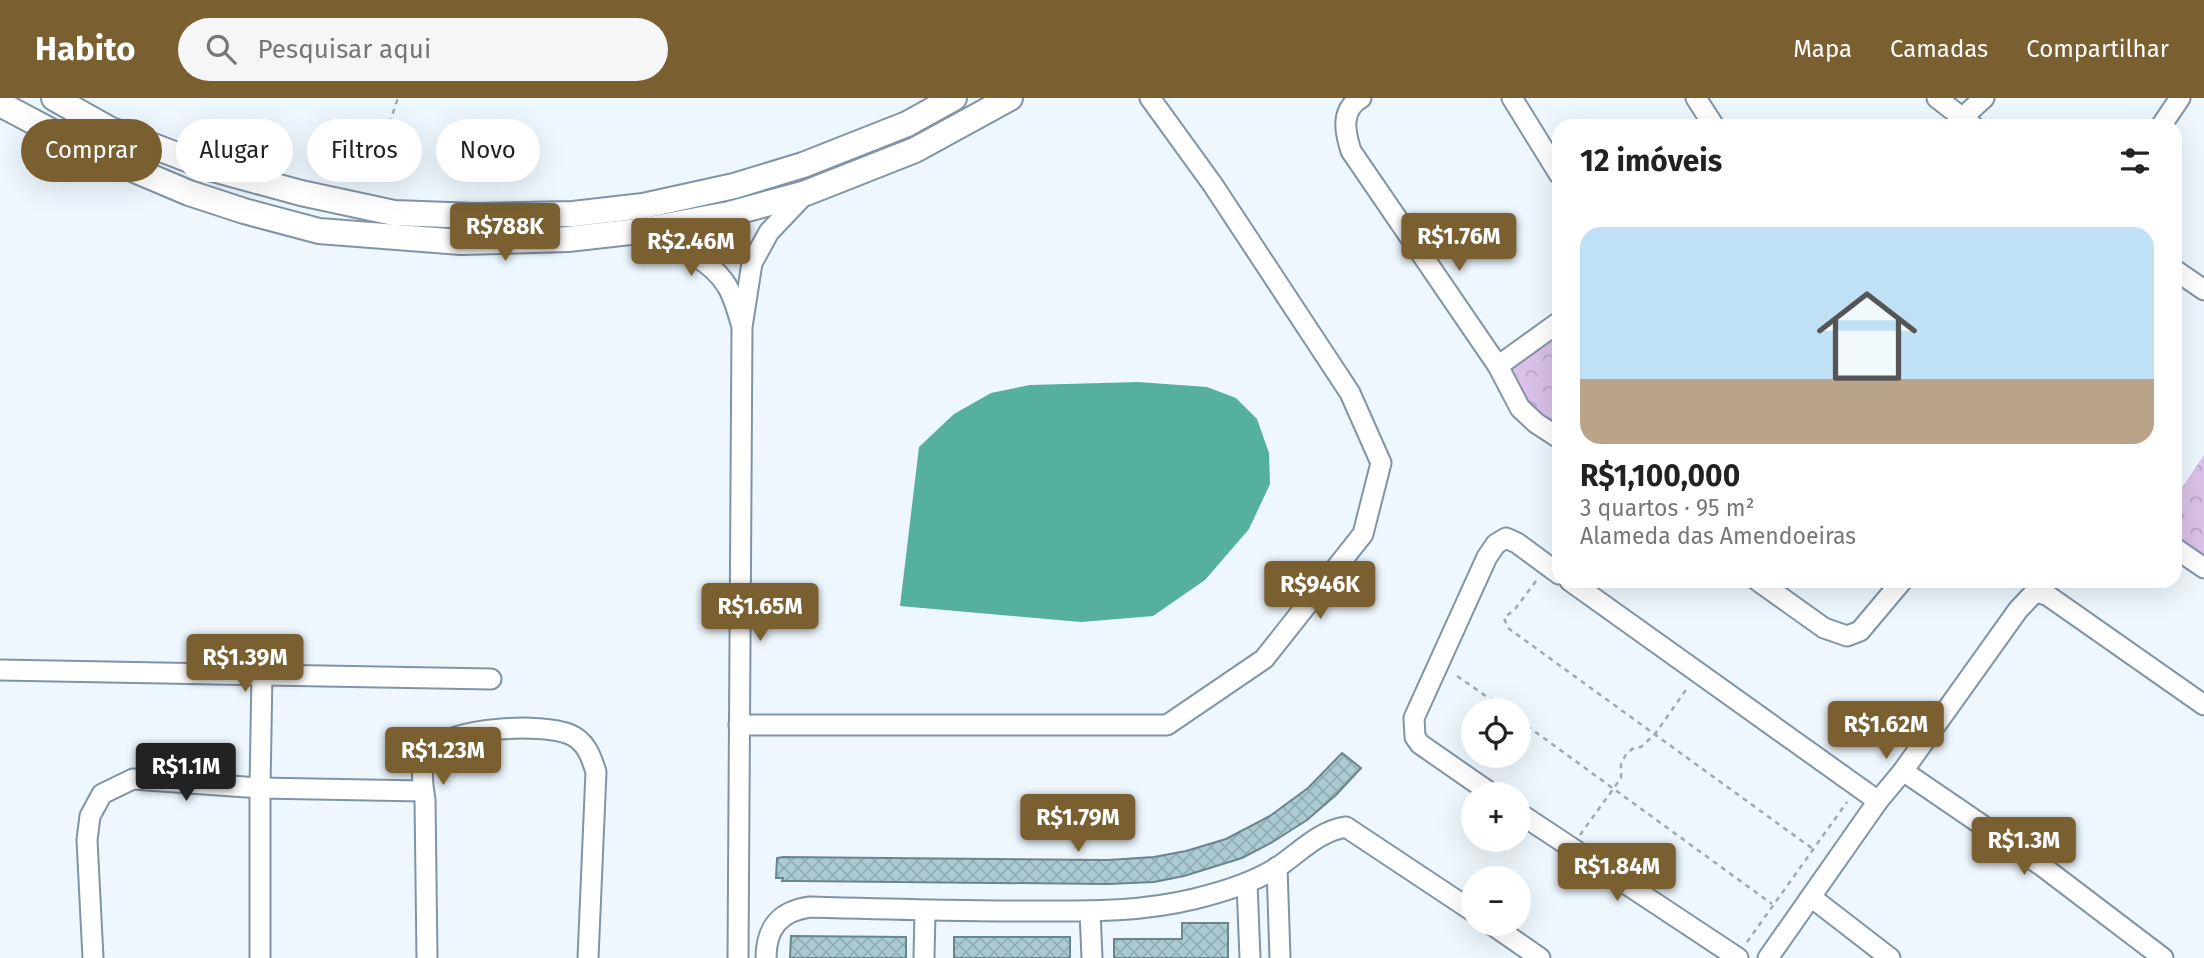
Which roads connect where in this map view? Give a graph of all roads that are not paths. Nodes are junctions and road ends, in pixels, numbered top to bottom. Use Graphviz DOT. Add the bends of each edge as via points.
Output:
graph roads {
  1 [pos="54,98"];
  2 [pos="954,98"];
  3 [pos="1010,98"];
  4 [pos="1150,98"];
  5 [pos="1361,98"];
  6 [pos="1511,98"];
  7 [pos="1696,98"];
  8 [pos="1937,98"];
  9 [pos="1984,98"];
  10 [pos="2180,98"];
  11 [pos="0,104"];
  12 [pos="1710,119"];
  13 [pos="1964,119"];
  14 [pos="1970,119"];
  15 [pos="2166,119"];
  16 [pos="1552,163"];
  17 [pos="806,193"];
  18 [pos="639,231"];
  19 [pos="2182,275"];
  20 [pos="2204,290"];
  21 [pos="1552,326"];
  22 [pos="742,327"];
  23 [pos="1498,366"];
  24 [pos="1552,433"];
  25 [pos="2182,553"];
  26 [pos="1552,568"];
  27 [pos="2204,568"];
  28 [pos="1580,588"];
  29 [pos="1768,588"];
  30 [pos="1896,588"];
  31 [pos="0,670"];
  32 [pos="262,673"];
  33 [pos="491,679"];
  34 [pos="2204,705"];
  35 [pos="739,725"];
  36 [pos="1903,771"];
  37 [pos="1475,782"];
  38 [pos="261,788"];
  39 [pos="424,791"];
  40 [pos="1878,802"];
  41 [pos="1531,821"];
  42 [pos="1277,867"];
  43 [pos="1247,883"];
  44 [pos="1811,897"];
  45 [pos="1461,903"];
  46 [pos="925,911"];
  47 [pos="1090,911"];
  48 [pos="1509,936"];
  49 [pos="1742,951"];
  50 [pos="93,958"];
  51 [pos="260,958"];
  52 [pos="427,958"];
  53 [pos="588,958"];
  54 [pos="738,958"];
  55 [pos="765,958"];
  56 [pos="924,958"];
  57 [pos="1092,958"];
  58 [pos="1250,958"];
  59 [pos="1280,958"];
  60 [pos="1541,958"];
  61 [pos="1768,958"];
  62 [pos="1890,958"];
  63 [pos="2163,958"];
  1 -- 2 [label="main road" via="109,129 263,183 394,214 476,216 573,214 643,206 734,186 803,165 907,124"];
  3 -- 17 [label="main road" via="915,150"];
  4 -- 35 [label="street" via="1350,393 1381,463 1363,534 1264,659 1167,725"];
  5 -- 23 [label="street" via="1347,112 1345,131 1351,150"];
  6 -- 16 [label="street"];
  7 -- 12 [label="street"];
  8 -- 13 [label="street"];
  9 -- 14 [label="street"];
  10 -- 15 [label="street"];
  11 -- 18 [label="main road" via="85,149 189,193 319,231 461,242 568,239"];
  17 -- 18 [label="main road"];
  17 -- 22 [label="street" via="769,232 752,263"];
  18 -- 22 [label="street" via="712,268 728,287"];
  19 -- 20 [label="street"];
  21 -- 23 [label="street"];
  22 -- 35 [label="street"];
  23 -- 24 [label="street" via="1520,408"];
  25 -- 27 [label="street"];
  26 -- 37 [label="street" via="1506,538 1496,544 1414,719 1420,744"];
  28 -- 40 [label="street"];
  29 -- 30 [label="street" via="1824,628 1847,636 1860,631"];
  31 -- 32 [label="street"];
  32 -- 33 [label="street"];
  32 -- 38 [label="street"];
  34 -- 36 [label="street" via="2048,595 2035,592"];
  35 -- 54 [label="street"];
  36 -- 40 [label="street"];
  36 -- 63 [label="street" via="2042,866"];
  38 -- 39 [label="street"];
  38 -- 50 [label="street" via="132,779 102,794 90,816 87,840"];
  38 -- 51 [label="street"];
  39 -- 52 [label="street"];
  39 -- 53 [label="street" via="421,778 434,748 482,731 524,727 553,731 570,734 590,750 596,772"];
  40 -- 44 [label="street"];
  41 -- 49 [label="street"];
  42 -- 43 [label="street"];
  42 -- 45 [label="street" via="1321,835 1346,827"];
  42 -- 59 [label="street"];
  43 -- 47 [label="street" via="1146,909"];
  43 -- 58 [label="street"];
  44 -- 61 [label="street"];
  44 -- 62 [label="street"];
  46 -- 47 [label="street"];
  46 -- 55 [label="street" via="795,909 772,928"];
  46 -- 56 [label="street"];
  47 -- 57 [label="street"];
  48 -- 60 [label="street"];
}
